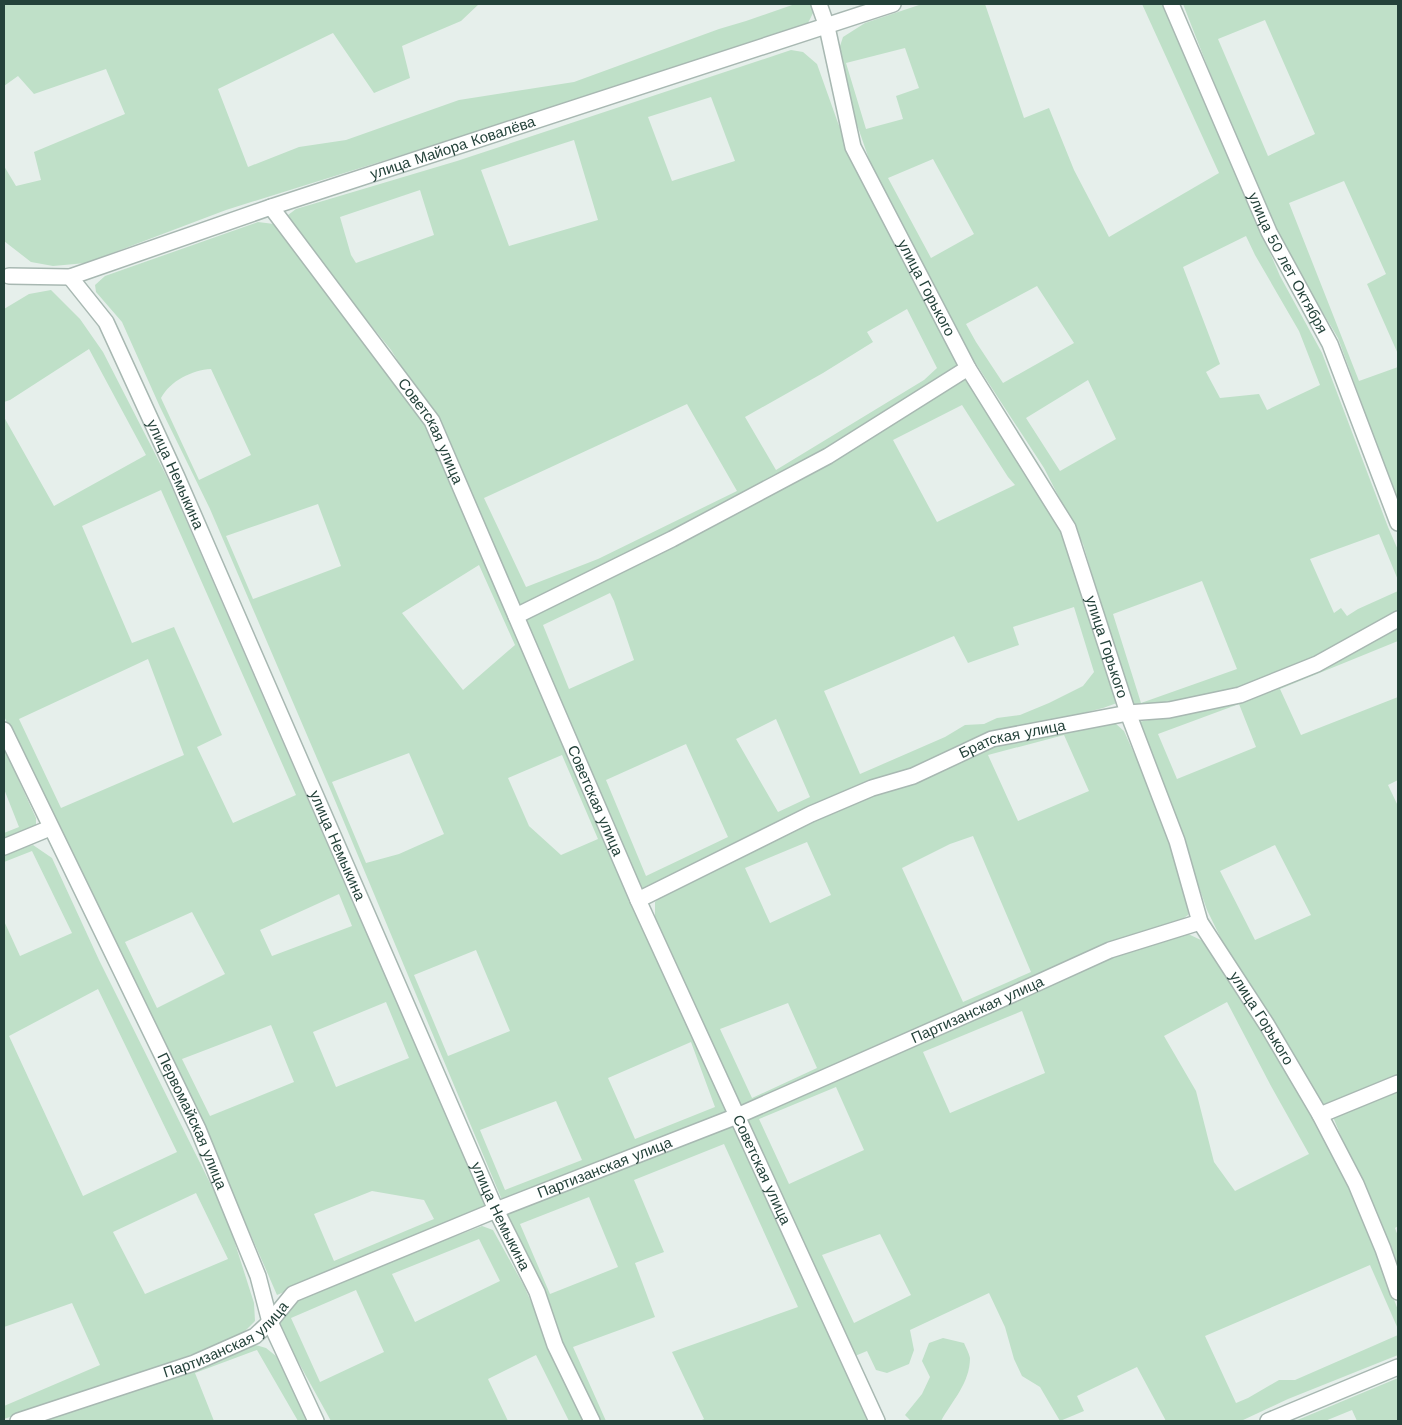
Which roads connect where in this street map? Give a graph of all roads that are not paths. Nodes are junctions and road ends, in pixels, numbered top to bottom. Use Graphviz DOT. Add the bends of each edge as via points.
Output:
graph roads {
  1 [pos="819,4"];
  2 [pos="894,4"];
  3 [pos="1171,4"];
  4 [pos="827,27"];
  5 [pos="272,207"];
  6 [pos="5,277"];
  7 [pos="70,277"];
  8 [pos="968,368"];
  9 [pos="1398,523"];
  10 [pos="516,616"];
  11 [pos="1398,619"];
  12 [pos="1128,712"];
  13 [pos="4,730"];
  14 [pos="50,828"];
  15 [pos="4,847"];
  16 [pos="638,900"];
  17 [pos="1200,922"];
  18 [pos="1398,1082"];
  19 [pos="1320,1115"];
  20 [pos="737,1116"];
  21 [pos="496,1210"];
  22 [pos="1398,1292"];
  23 [pos="270,1322"];
  24 [pos="1398,1367"];
  25 [pos="18,1421"];
  26 [pos="316,1421"];
  27 [pos="592,1421"];
  28 [pos="877,1421"];
  29 [pos="1268,1421"];
  1 -- 4 [label="street, улица Горького"];
  2 -- 4 [label="street, улица Майора Ковалёва"];
  3 -- 9 [label="street, улица 50 лет Октября" via="1268,232 1330,344"];
  4 -- 5 [label="street, улица Майора Ковалёва"];
  4 -- 8 [label="street, улица Горького" via="853,147"];
  5 -- 7 [label="street, улица Майора Ковалёва"];
  5 -- 10 [label="street, Советская улица" via="432,421"];
  6 -- 7 [label="street, улица Майора Ковалёва"];
  7 -- 21 [label="street, улица Немыкина" via="106,322 177,477"];
  8 -- 10 [label="street" via="828,456 672,539"];
  8 -- 12 [label="street, улица Горького" via="1068,528"];
  10 -- 16 [label="street, Советская улица"];
  11 -- 12 [label="street, Братская улица" via="1317,664 1240,695 1169,710"];
  12 -- 16 [label="street, Братская улица" via="992,739 913,776 872,788 811,814"];
  12 -- 17 [label="street, улица Горького" via="1177,841"];
  13 -- 14 [label="street, Первомайская улица"];
  14 -- 15 [label="street"];
  14 -- 23 [label="street, Первомайская улица" via="198,1130 258,1276"];
  16 -- 20 [label="street, Советская улица"];
  17 -- 19 [label="street, улица Горького" via="1267,1025"];
  17 -- 20 [label="street, Партизанская улица" via="1110,950"];
  18 -- 19 [label="street"];
  19 -- 22 [label="street, улица Горького" via="1356,1184"];
  20 -- 21 [label="street, Партизанская улица"];
  20 -- 28 [label="street, Советская улица"];
  21 -- 23 [label="street, Партизанская улица" via="293,1294"];
  21 -- 27 [label="street, улица Немыкина" via="537,1292 555,1345"];
  23 -- 25 [label="street, Партизанская улица" via="255,1336 194,1363"];
  23 -- 26 [label="street, Первомайская улица"];
  24 -- 29 [label="street"];
}
